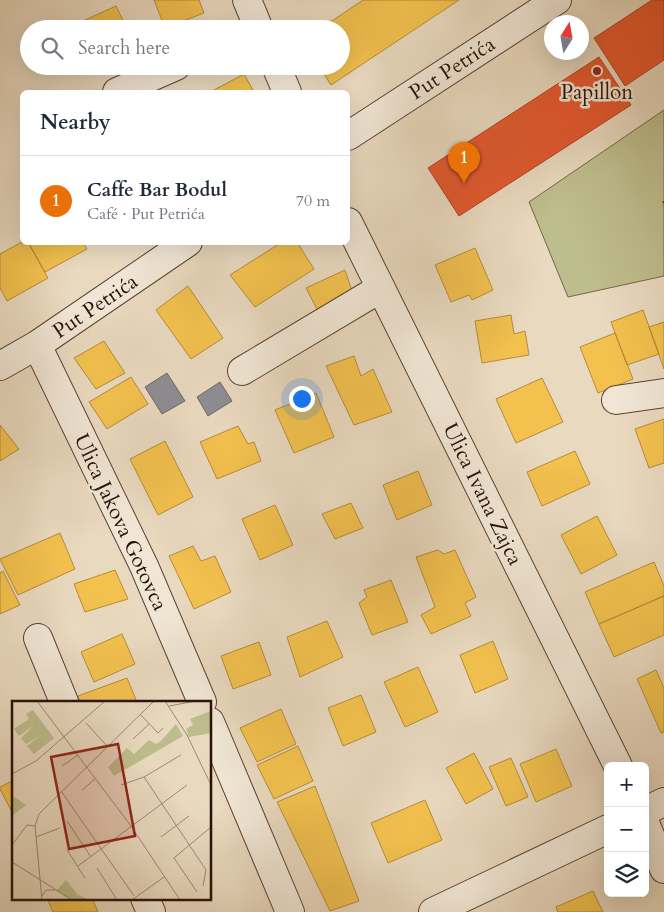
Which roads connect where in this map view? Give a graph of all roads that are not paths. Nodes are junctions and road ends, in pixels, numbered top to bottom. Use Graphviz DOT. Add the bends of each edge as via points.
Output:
graph roads {
  1 [pos="247,0"];
  2 [pos="557,0"];
  3 [pos="255,20"];
  4 [pos="156,75"];
  5 [pos="280,75"];
  6 [pos="122,90"];
  7 [pos="286,90"];
  8 [pos="350,135"];
  9 [pos="350,226"];
  10 [pos="184,245"];
  11 [pos="381,288"];
  12 [pos="37,344"];
  13 [pos="0,366"];
  14 [pos="242,371"];
  15 [pos="664,393"];
  16 [pos="616,400"];
  17 [pos="38,638"];
  18 [pos="64,701"];
  19 [pos="202,701"];
  20 [pos="211,724"];
  21 [pos="616,762"];
  22 [pos="664,802"];
  23 [pos="649,809"];
  24 [pos="604,830"];
  25 [pos="649,833"];
  26 [pos="664,869"];
  27 [pos="146,900"];
  28 [pos="151,912"];
  29 [pos="290,912"];
  30 [pos="433,912"];
  1 -- 3 [label="street"];
  2 -- 8 [label="street, Put Petrića"];
  4 -- 6 [label="street"];
  5 -- 7 [label="street"];
  9 -- 11 [label="street, Ulica Ivana Zajca"];
  10 -- 12 [label="street, Put Petrića"];
  11 -- 14 [label="street"];
  11 -- 21 [label="street, Ulica Ivana Zajca"];
  12 -- 13 [label="street, Put Petrića"];
  12 -- 19 [label="street, Ulica Jakova Gotovca" via="144,566"];
  15 -- 16 [label="street"];
  17 -- 18 [label="street"];
  20 -- 29 [label="street"];
  22 -- 23 [label="street"];
  24 -- 30 [label="street"];
  25 -- 26 [label="street"];
  27 -- 28 [label="street"];
}
